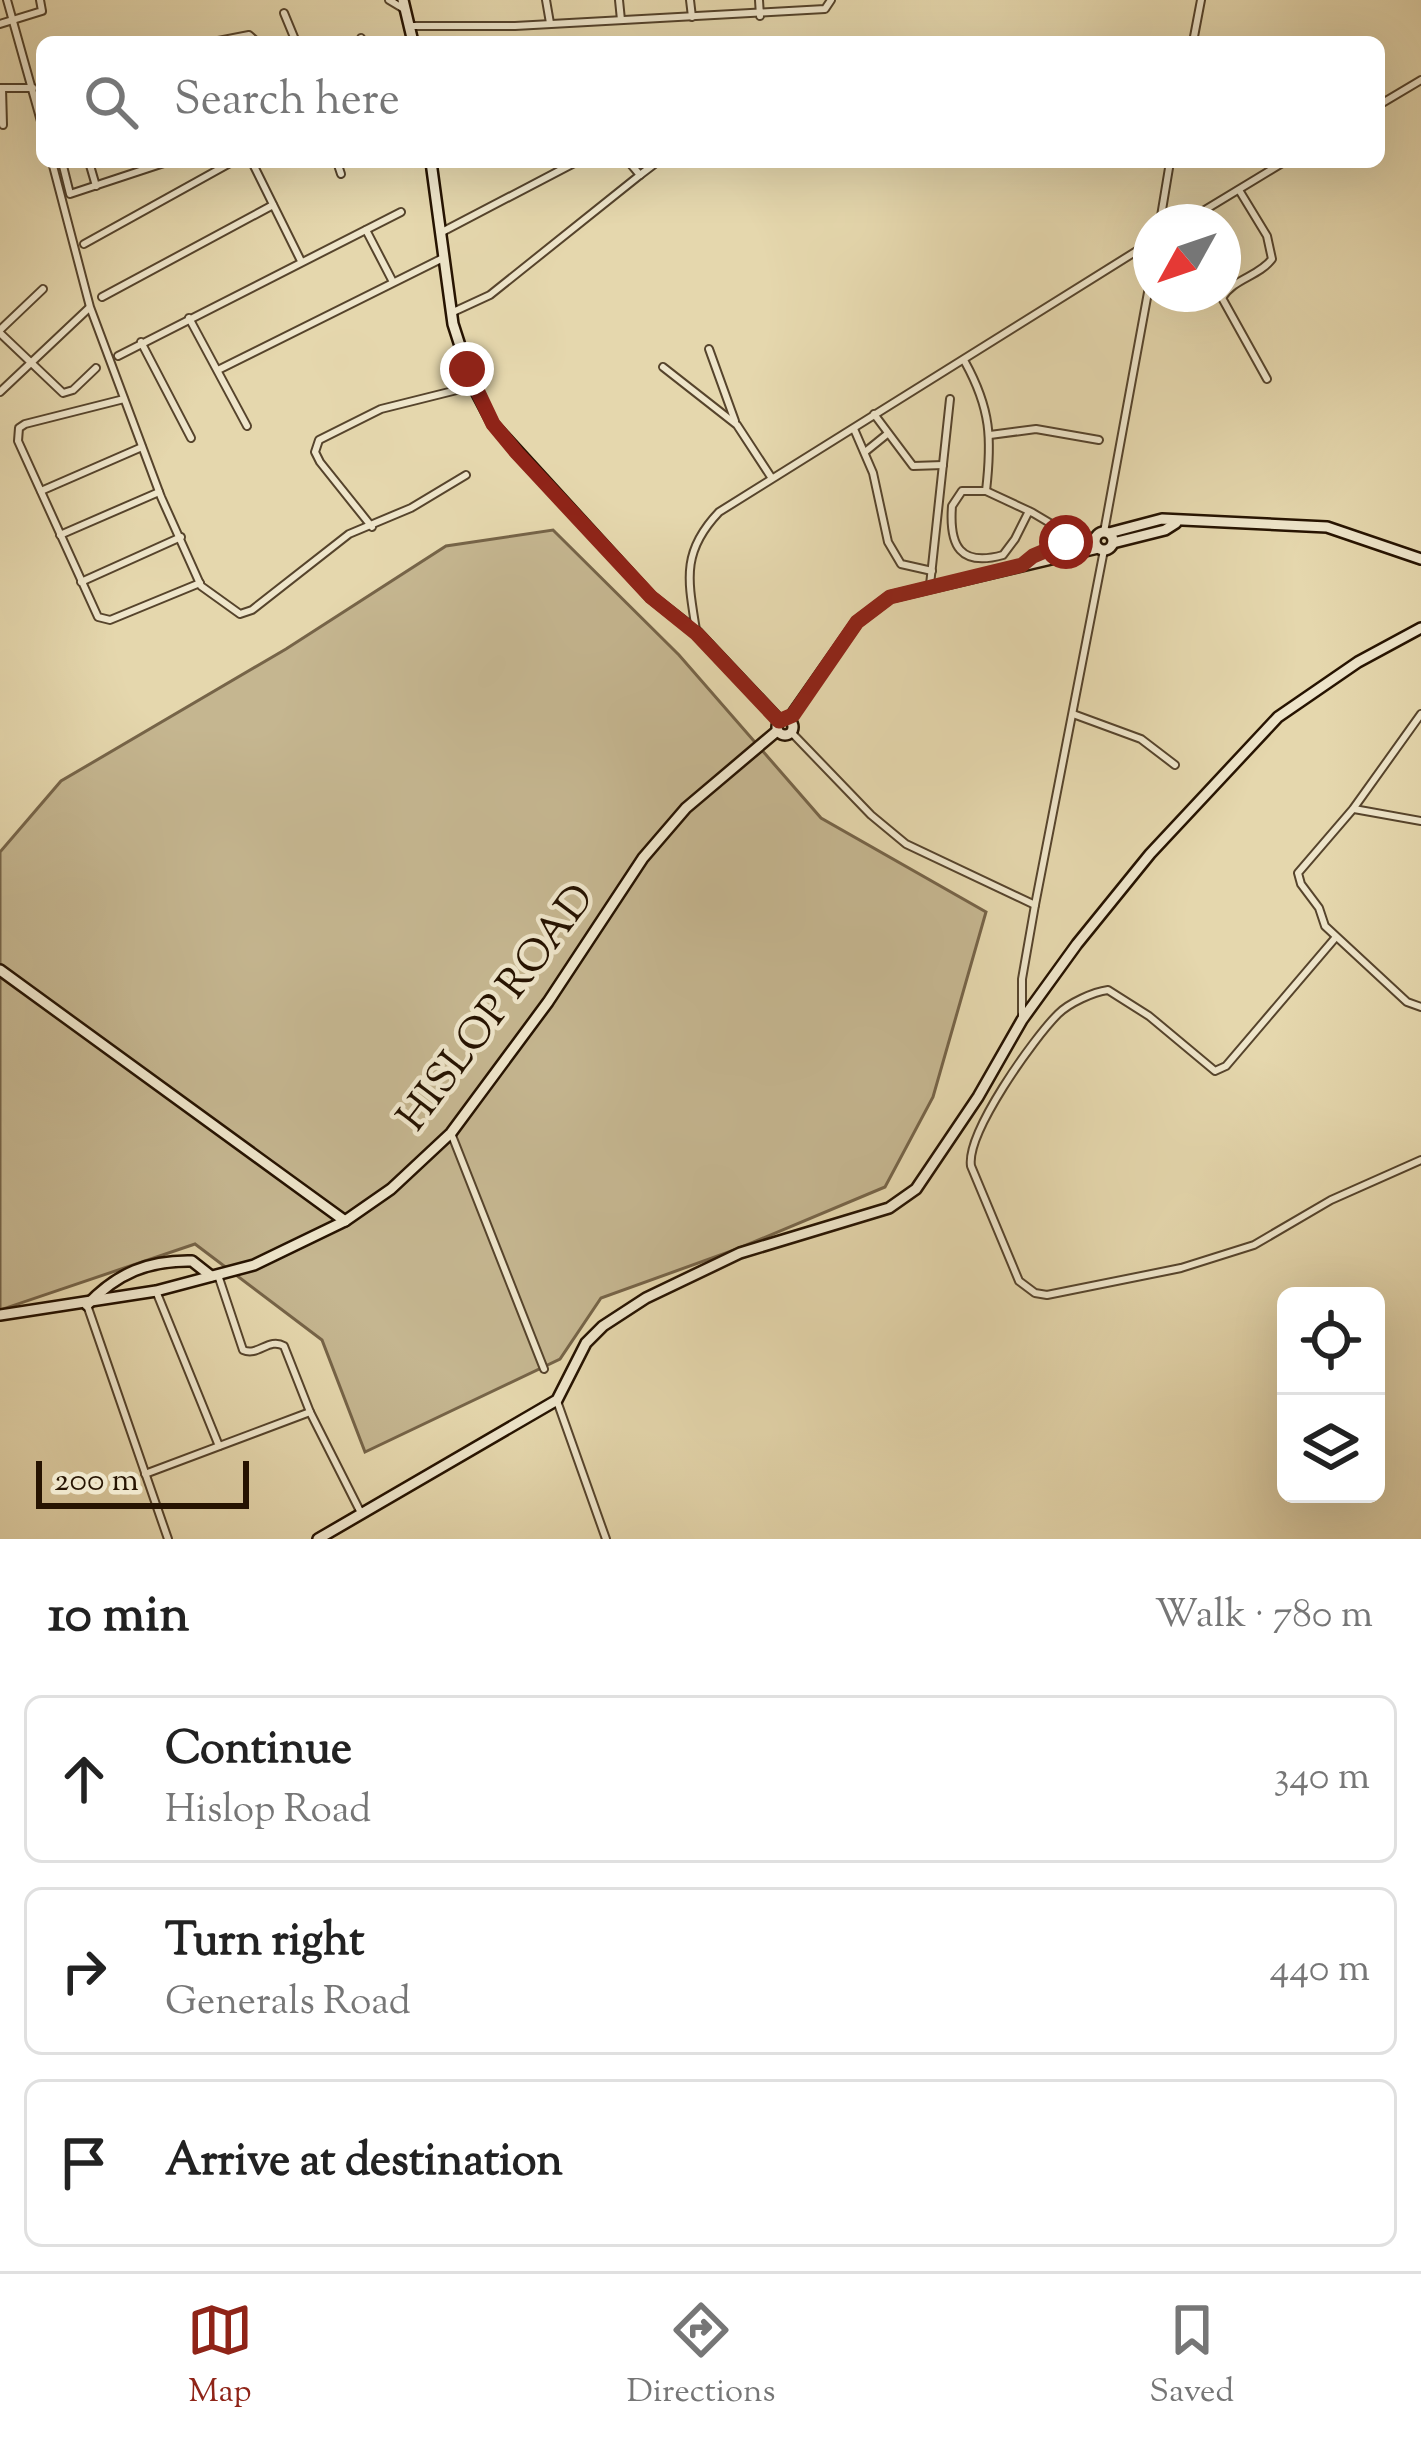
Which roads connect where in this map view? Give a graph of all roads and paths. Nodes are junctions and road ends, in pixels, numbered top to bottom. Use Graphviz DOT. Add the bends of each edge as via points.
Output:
graph roads {
  1 [pos="7,0"];
  2 [pos="40,0"];
  3 [pos="389,0"];
  4 [pos="546,0"];
  5 [pos="620,0"];
  6 [pos="690,0"];
  7 [pos="760,0"];
  8 [pos="831,0"];
  9 [pos="1201,0"];
  10 [pos="403,5"];
  11 [pos="284,13"];
  12 [pos="760,16"];
  13 [pos="692,17"];
  14 [pos="621,20"];
  15 [pos="12,23"];
  16 [pos="550,23"];
  17 [pos="0,24"];
  18 [pos="410,26"];
  19 [pos="294,36"];
  20 [pos="412,36"];
  21 [pos="1194,36"];
  22 [pos="1421,80"];
  23 [pos="1,88"];
  24 [pos="36,89"];
  25 [pos="1385,101"];
  26 [pos="3,124"];
  27 [pos="54,168"];
  28 [pos="64,168"];
  29 [pos="91,168"];
  30 [pos="137,168"];
  31 [pos="221,168"];
  32 [pos="255,168"];
  33 [pos="340,168"];
  34 [pos="432,168"];
  35 [pos="565,168"];
  36 [pos="634,168"];
  37 [pos="649,168"];
  38 [pos="1169,168"];
  39 [pos="1274,168"];
  40 [pos="341,174"];
  41 [pos="640,176"];
  42 [pos="96,186"];
  43 [pos="1239,190"];
  44 [pos="1163,204"];
  45 [pos="1215,204"];
  46 [pos="274,205"];
  47 [pos="401,212"];
  48 [pos="366,230"];
  49 [pos="442,232"];
  50 [pos="84,244"];
  51 [pos="1133,254"];
  52 [pos="443,258"];
  53 [pos="301,262"];
  54 [pos="393,283"];
  55 [pos="43,289"];
  56 [pos="102,297"];
  57 [pos="90,307"];
  58 [pos="1145,312"];
  59 [pos="451,313"];
  60 [pos="189,318"];
  61 [pos="0,332"];
  62 [pos="140,342"];
  63 [pos="709,350"];
  64 [pos="118,356"];
  65 [pos="965,361"];
  66 [pos="30,363"];
  67 [pos="663,367"];
  68 [pos="97,368"];
  69 [pos="218,370"];
  70 [pos="1267,379"];
  71 [pos="473,386"];
  72 [pos="0,392"];
  73 [pos="124,399"];
  74 [pos="950,399"];
  75 [pos="874,414"];
  76 [pos="737,425"];
  77 [pos="248,426"];
  78 [pos="853,428"];
  79 [pos="991,434"];
  80 [pos="886,435"];
  81 [pos="191,438"];
  82 [pos="1099,440"];
  83 [pos="142,447"];
  84 [pos="866,452"];
  85 [pos="943,465"];
  86 [pos="466,475"];
  87 [pos="771,477"];
  88 [pos="40,491"];
  89 [pos="986,491"];
  90 [pos="159,492"];
  91 [pos="1028,511"];
  92 [pos="372,527"];
  93 [pos="60,535"];
  94 [pos="181,537"];
  95 [pos="1104,541"];
  96 [pos="1421,559"];
  97 [pos="1022,565"];
  98 [pos="932,571"];
  99 [pos="81,583"];
  100 [pos="200,583"];
  101 [pos="930,585"];
  102 [pos="1421,628"];
  103 [pos="697,634"];
  104 [pos="1072,714"];
  105 [pos="1421,714"];
  106 [pos="784,726"];
  107 [pos="1175,765"];
  108 [pos="1353,809"];
  109 [pos="1421,821"];
  110 [pos="1035,905"];
  111 [pos="1336,937"];
  112 [pos="0,970"];
  113 [pos="1421,1007"];
  114 [pos="1022,1020"];
  115 [pos="451,1133"];
  116 [pos="1421,1160"];
  117 [pos="345,1221"];
  118 [pos="214,1275"];
  119 [pos="156,1292"];
  120 [pos="87,1305"];
  121 [pos="0,1315"];
  122 [pos="544,1370"];
  123 [pos="557,1400"];
  124 [pos="310,1412"];
  125 [pos="219,1446"];
  126 [pos="144,1475"];
  127 [pos="360,1511"];
  128 [pos="168,1539"];
  129 [pos="318,1539"];
  130 [pos="606,1539"];
  1 -- 15 [label="street"];
  2 -- 15 [label="street" via="42,11"];
  3 -- 10 [label="street"];
  4 -- 16 [label="street"];
  5 -- 14 [label="street"];
  6 -- 13 [label="street"];
  7 -- 12 [label="street"];
  8 -- 12 [label="street" via="825,9"];
  9 -- 21 [label="street"];
  10 -- 18 [label="street"];
  11 -- 19 [label="street"];
  12 -- 13 [label="street"];
  13 -- 14 [label="street"];
  14 -- 16 [label="street"];
  15 -- 17 [label="street"];
  15 -- 24 [label="street"];
  16 -- 18 [label="street"];
  18 -- 20 [label="street"];
  22 -- 25 [label="street"];
  23 -- 24 [label="street"];
  23 -- 26 [label="street"];
  27 -- 57 [label="street"];
  28 -- 42 [label="street" via="70,194"];
  29 -- 42 [label="street"];
  30 -- 42 [label="street"];
  31 -- 50 [label="street"];
  32 -- 46 [label="street"];
  33 -- 40 [label="street"];
  34 -- 49 [label="street"];
  35 -- 49 [label="street"];
  36 -- 41 [label="street"];
  37 -- 41 [label="street"];
  38 -- 44 [label="street"];
  39 -- 43 [label="street"];
  41 -- 59 [label="street" via="490,295"];
  43 -- 45 [label="street"];
  43 -- 70 [label="street" via="1272,259 1231,286 1222,302"];
  46 -- 53 [label="street"];
  46 -- 56 [label="street"];
  47 -- 48 [label="street"];
  48 -- 53 [label="street"];
  48 -- 54 [label="street"];
  49 -- 52 [label="street"];
  51 -- 65 [label="street"];
  52 -- 54 [label="street"];
  52 -- 59 [label="street"];
  53 -- 60 [label="street"];
  54 -- 69 [label="street"];
  55 -- 61 [label="street"];
  57 -- 66 [label="street"];
  57 -- 73 [label="street"];
  58 -- 95 [label="street"];
  59 -- 71 [label="street"];
  60 -- 62 [label="street"];
  60 -- 69 [label="street"];
  61 -- 66 [label="street"];
  62 -- 64 [label="street"];
  62 -- 81 [label="street"];
  63 -- 76 [label="street"];
  65 -- 75 [label="street"];
  65 -- 79 [label="street"];
  66 -- 68 [label="street" via="63,393"];
  66 -- 72 [label="street"];
  67 -- 76 [label="street"];
  69 -- 77 [label="street"];
  71 -- 92 [label="street" via="381,409 320,440 320,462"];
  71 -- 103 [label="street" via="517,453 651,597"];
  73 -- 83 [label="street"];
  73 -- 88 [label="street" via="19,428"];
  74 -- 85 [label="street"];
  75 -- 78 [label="street"];
  75 -- 80 [label="street"];
  76 -- 87 [label="street"];
  78 -- 84 [label="street"];
  78 -- 87 [label="street"];
  79 -- 82 [label="street" via="1036,429"];
  79 -- 89 [label="street"];
  80 -- 84 [label="street"];
  80 -- 85 [label="street" via="913,466"];
  83 -- 88 [label="street"];
  83 -- 90 [label="street"];
  84 -- 98 [label="street" via="891,549 901,564"];
  85 -- 98 [label="street"];
  86 -- 92 [label="street"];
  87 -- 103 [label="street" via="719,512 694,550 688,581"];
  88 -- 93 [label="street"];
  89 -- 91 [label="street"];
  89 -- 91 [label="street" via="954,499 954,538 964,556 1000,557"];
  90 -- 93 [label="street"];
  90 -- 94 [label="street"];
  91 -- 97 [label="street" via="1068,538"];
  92 -- 100 [label="street" via="349,534 248,612 232,612"];
  93 -- 99 [label="street"];
  94 -- 99 [label="street"];
  94 -- 100 [label="street"];
  95 -- 96 [label="street, HISLOP ROAD" via="1162,519 1327,527"];
  95 -- 97 [label="street, HISLOP ROAD"];
  95 -- 104 [label="street"];
  97 -- 101 [label="street, HISLOP ROAD"];
  98 -- 101 [label="street"];
  99 -- 100 [label="street" via="103,620"];
  101 -- 106 [label="street, HISLOP ROAD" via="890,597 857,622"];
  102 -- 114 [label="street" via="1278,717 1123,886"];
  103 -- 106 [label="street"];
  104 -- 107 [label="street" via="1141,739"];
  104 -- 110 [label="street"];
  105 -- 108 [label="street"];
  106 -- 110 [label="street" via="906,844"];
  106 -- 115 [label="street, HISLOP ROAD" via="686,808 643,858"];
  108 -- 109 [label="street"];
  108 -- 111 [label="street" via="1298,873"];
  110 -- 114 [label="street"];
  111 -- 113 [label="street"];
  111 -- 116 [label="street" via="1215,1071 1108,989 1064,1010 981,1123 970,1166 1019,1281 1047,1295 1254,1245"];
  112 -- 117 [label="street"];
  114 -- 123 [label="street" via="916,1189 889,1208 740,1253 646,1298 586,1343"];
  115 -- 117 [label="street, HISLOP ROAD"];
  115 -- 122 [label="street"];
  117 -- 118 [label="street, HISLOP ROAD"];
  118 -- 119 [label="street, HISLOP ROAD"];
  118 -- 120 [label="street" via="193,1262 156,1263 118,1276"];
  118 -- 124 [label="street" via="243,1350 284,1346"];
  119 -- 120 [label="street, HISLOP ROAD"];
  119 -- 125 [label="street"];
  120 -- 121 [label="street, HISLOP ROAD"];
  120 -- 126 [label="street"];
  123 -- 127 [label="street"];
  123 -- 130 [label="street"];
  124 -- 125 [label="street"];
  124 -- 127 [label="street"];
  125 -- 126 [label="street"];
  126 -- 128 [label="street"];
  127 -- 129 [label="street"];
}
